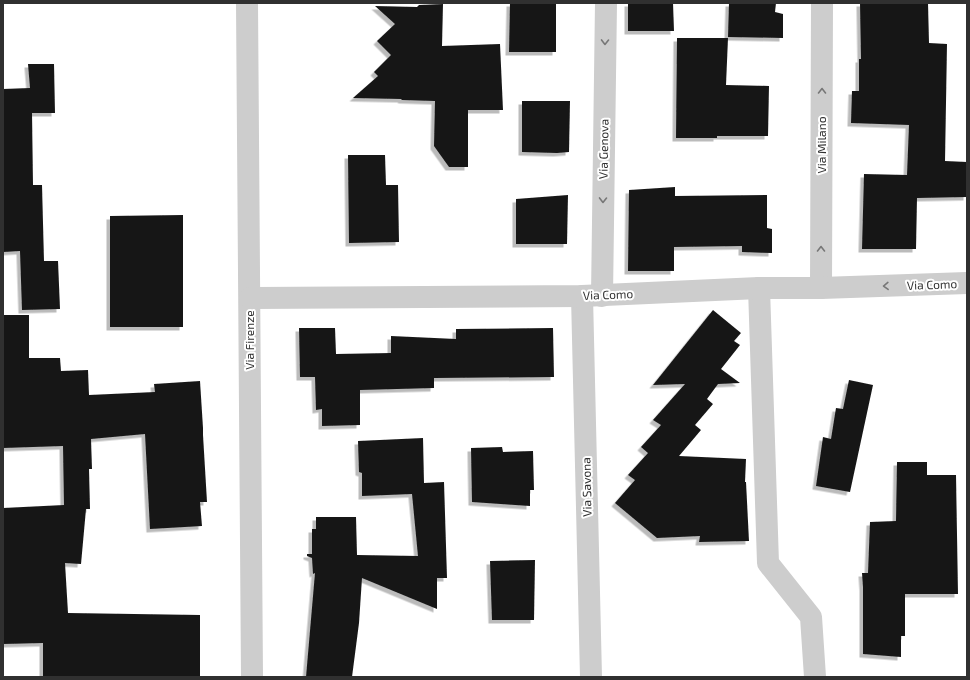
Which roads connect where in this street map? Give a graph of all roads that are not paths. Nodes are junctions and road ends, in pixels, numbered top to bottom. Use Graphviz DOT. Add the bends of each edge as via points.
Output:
graph roads {
  1 [pos="247,3"];
  2 [pos="606,3"];
  3 [pos="822,3"];
  4 [pos="967,284"];
  5 [pos="759,288"];
  6 [pos="821,288"];
  7 [pos="592,296"];
  8 [pos="250,298"];
  9 [pos="252,677"];
  10 [pos="591,677"];
  11 [pos="815,677"];
  1 -- 8 [label="street, Via Firenze"];
  2 -- 7 [label="street, Via Genova, one-way"];
  6 -- 3 [label="street, Via Milano, one-way"];
  4 -- 6 [label="street, Via Como, one-way"];
  5 -- 6 [label="street, Via Como"];
  5 -- 7 [label="street, Via Como"];
  5 -- 11 [label="street" via="768,563 811,617"];
  7 -- 8 [label="street, Via Como"];
  7 -- 10 [label="street, Via Savona"];
  8 -- 9 [label="street, Via Firenze"];
}
